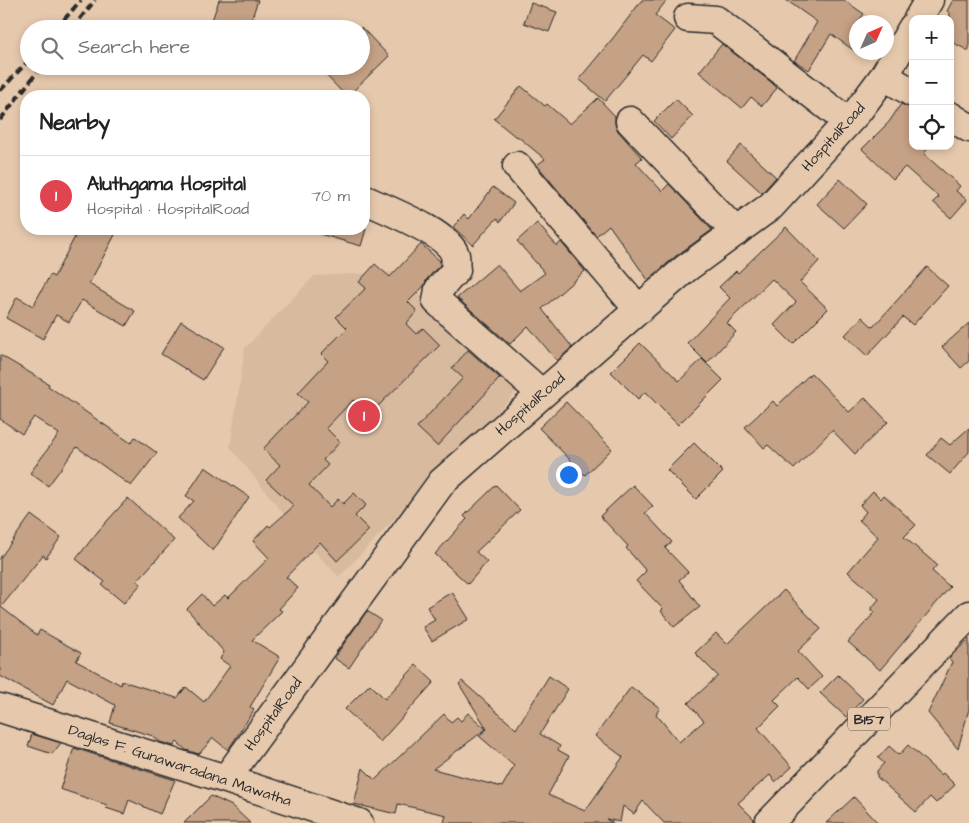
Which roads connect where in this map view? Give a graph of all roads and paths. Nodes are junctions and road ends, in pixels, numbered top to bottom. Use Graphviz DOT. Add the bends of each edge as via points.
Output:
graph roads {
  1 [pos="929,0"];
  2 [pos="920,15"];
  3 [pos="688,18"];
  4 [pos="909,34"];
  5 [pos="884,76"];
  6 [pos="909,91"];
  7 [pos="954,119"];
  8 [pos="630,121"];
  9 [pos="848,122"];
  10 [pos="969,128"];
  11 [pos="517,166"];
  12 [pos="370,202"];
  13 [pos="736,232"];
  14 [pos="639,310"];
  15 [pos="542,394"];
  16 [pos="969,615"];
  17 [pos="0,708"];
  18 [pos="226,779"];
  19 [pos="359,823"];
  20 [pos="770,823"];
  1 -- 2 [label="street"];
  3 -- 9 [label="street" via="716,20"];
  4 -- 5 [label="street, HospitalRoad"];
  5 -- 6 [label="street"];
  5 -- 9 [label="street, HospitalRoad"];
  7 -- 10 [label="street"];
  8 -- 13 [label="street"];
  9 -- 13 [label="street, HospitalRoad" via="771,206"];
  11 -- 14 [label="street"];
  12 -- 15 [label="street" via="445,241 455,254 456,270 439,289 437,301"];
  13 -- 14 [label="street, HospitalRoad" via="685,269"];
  14 -- 15 [label="street, HospitalRoad"];
  15 -- 18 [label="street, HospitalRoad" via="442,482"];
  16 -- 20 [label="street, B157"];
  17 -- 18 [label="street, Daglas F. Gunawaradana Mawatha"];
  18 -- 19 [label="street, Daglas F. Gunawaradana Mawatha"];
}
